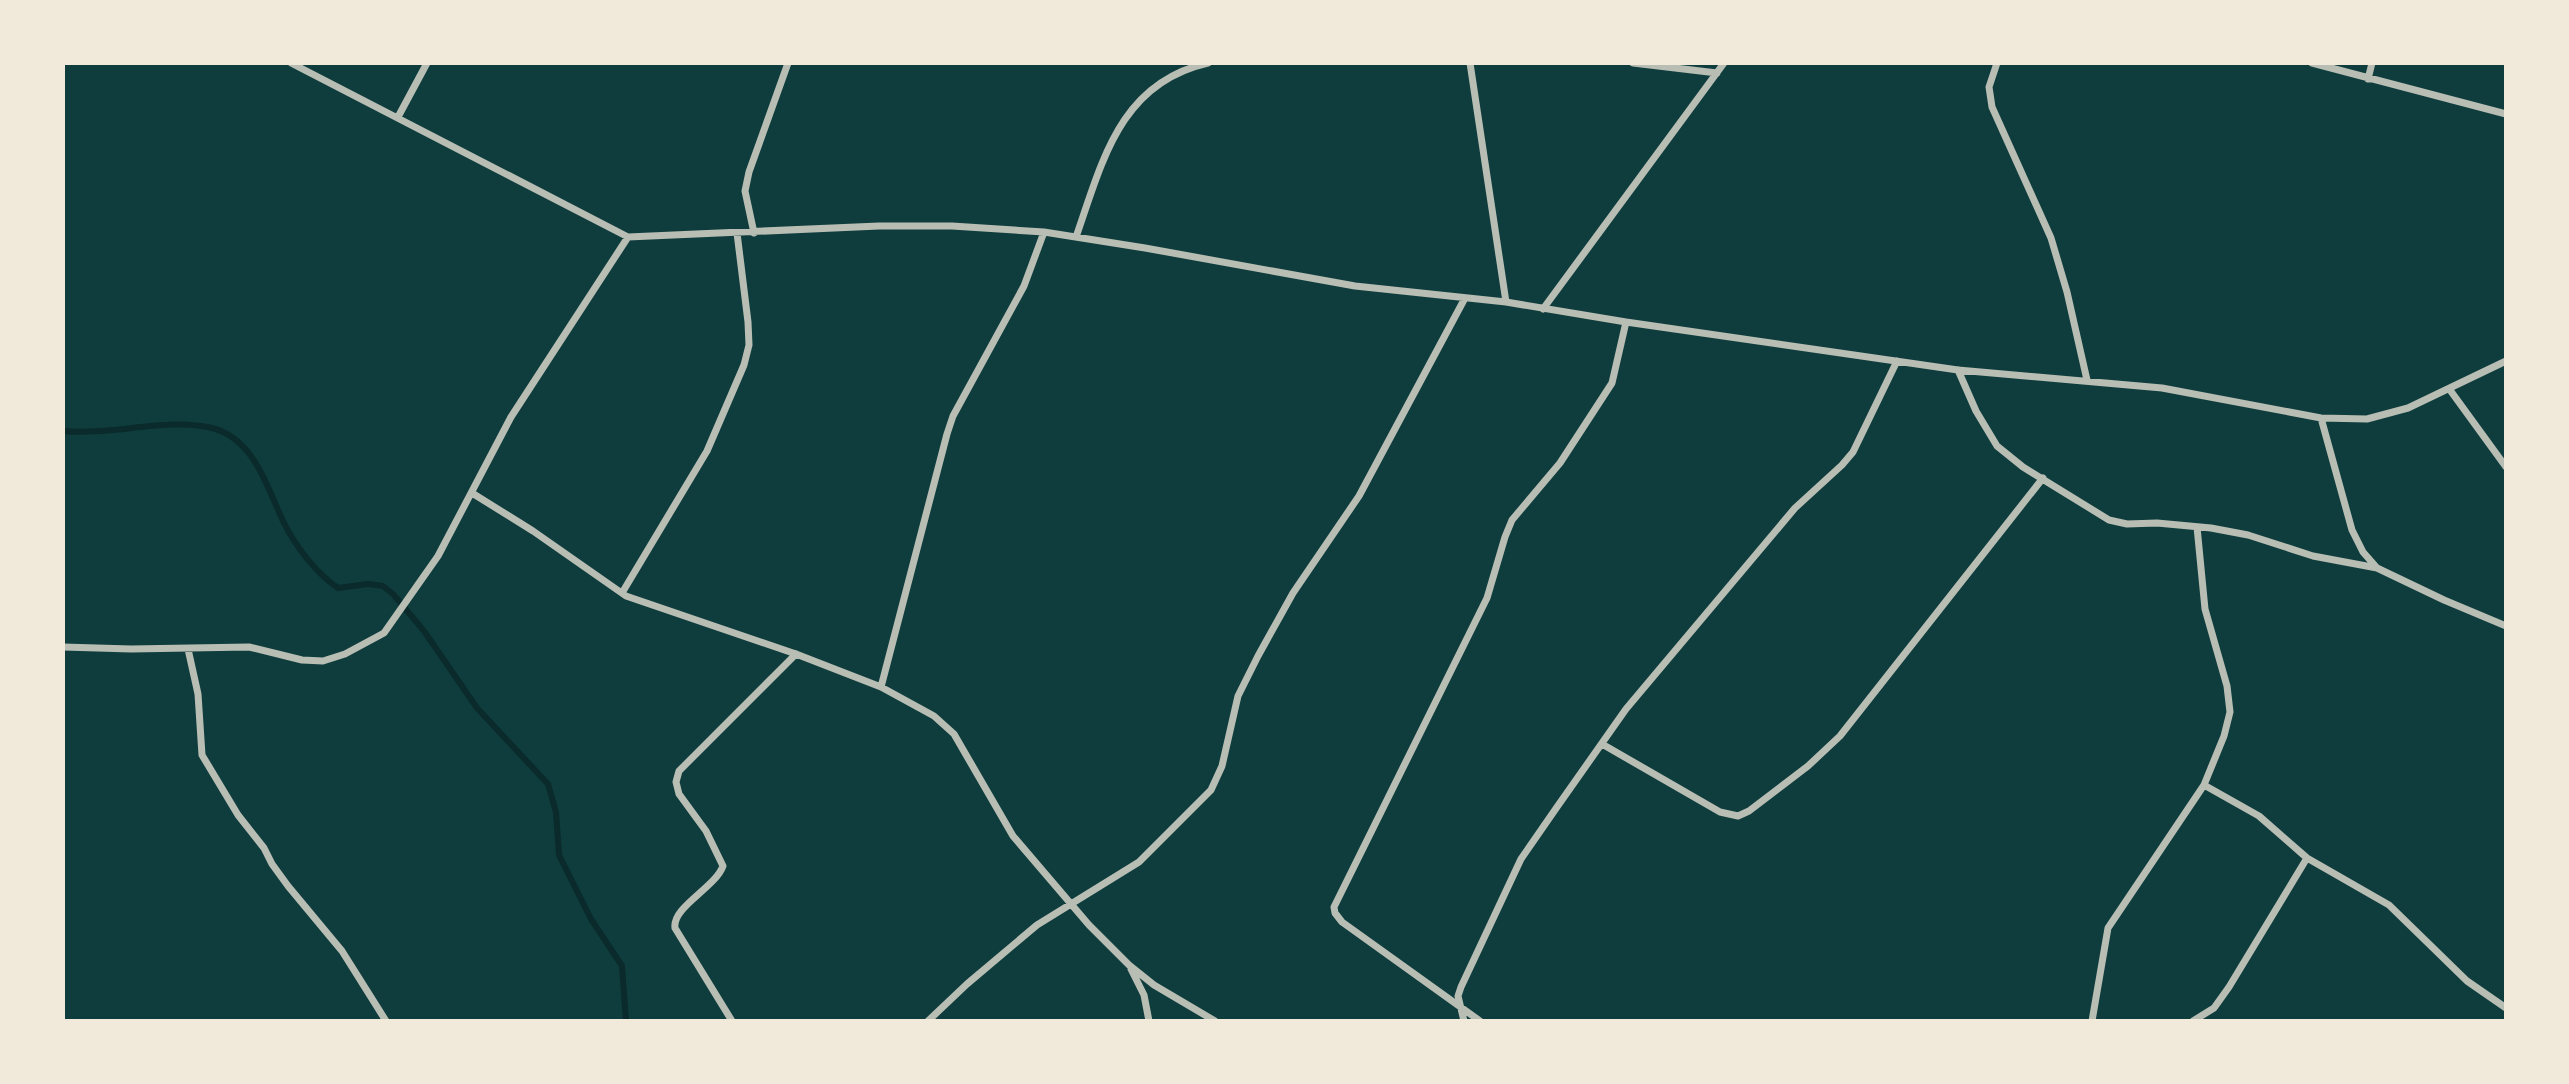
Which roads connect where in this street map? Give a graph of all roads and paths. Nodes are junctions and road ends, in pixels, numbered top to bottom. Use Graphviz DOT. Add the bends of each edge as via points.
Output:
graph roads {
  1 [pos="291,63"];
  2 [pos="427,63"];
  3 [pos="788,63"];
  4 [pos="1208,63"];
  5 [pos="1470,63"];
  6 [pos="1633,63"];
  7 [pos="1724,63"];
  8 [pos="1997,63"];
  9 [pos="2312,63"];
  10 [pos="2372,63"];
  11 [pos="1717,73"];
  12 [pos="2368,79"];
  13 [pos="2506,114"];
  14 [pos="398,117"];
  15 [pos="1044,232"];
  16 [pos="737,233"];
  17 [pos="754,233"];
  18 [pos="628,237"];
  19 [pos="1076,237"];
  20 [pos="1465,298"];
  21 [pos="1506,302"];
  22 [pos="1543,309"];
  23 [pos="1626,323"];
  24 [pos="2506,361"];
  25 [pos="1897,362"];
  26 [pos="1958,370"];
  27 [pos="2087,380"];
  28 [pos="2450,390"];
  29 [pos="2321,418"];
  30 [pos="2506,467"];
  31 [pos="2043,478"];
  32 [pos="472,493"];
  33 [pos="2197,527"];
  34 [pos="2377,568"];
  35 [pos="622,593"];
  36 [pos="2506,626"];
  37 [pos="63,647"];
  38 [pos="188,649"];
  39 [pos="796,654"];
  40 [pos="881,687"];
  41 [pos="1601,744"];
  42 [pos="2204,785"];
  43 [pos="2306,858"];
  44 [pos="1070,902"];
  45 [pos="1129,965"];
  46 [pos="1459,1006"];
  47 [pos="2506,1007"];
  48 [pos="386,1021"];
  49 [pos="732,1021"];
  50 [pos="929,1021"];
  51 [pos="1149,1021"];
  52 [pos="1215,1021"];
  53 [pos="1464,1021"];
  54 [pos="1480,1021"];
  55 [pos="2092,1021"];
  56 [pos="2193,1021"];
  1 -- 14 [label="street"];
  2 -- 14 [label="street"];
  3 -- 17 [label="street" via="745,191"];
  4 -- 19 [label="street" via="1159,83 1120,123"];
  5 -- 21 [label="street"];
  6 -- 11 [label="street"];
  7 -- 11 [label="street"];
  8 -- 27 [label="street" via="1989,87 1992,107 2051,238"];
  9 -- 12 [label="street"];
  10 -- 12 [label="street"];
  11 -- 22 [label="street"];
  12 -- 13 [label="street"];
  14 -- 18 [label="street"];
  15 -- 17 [label="street" via="879,226"];
  15 -- 19 [label="street"];
  15 -- 40 [label="street" via="1024,286 953,416"];
  16 -- 17 [label="street"];
  16 -- 18 [label="street"];
  16 -- 35 [label="street" via="748,322 744,365 707,450"];
  18 -- 32 [label="street" via="512,417"];
  19 -- 20 [label="street" via="1355,286"];
  20 -- 21 [label="street"];
  20 -- 44 [label="street" via="1359,496 1293,593 1258,656 1238,696 1212,790 1139,862"];
  21 -- 22 [label="street"];
  22 -- 23 [label="street"];
  23 -- 25 [label="street"];
  23 -- 46 [label="street" via="1612,383 1560,463 1513,520 1487,598 1335,906 1342,922"];
  24 -- 28 [label="street"];
  25 -- 26 [label="street"];
  25 -- 41 [label="street" via="1853,452 1795,508"];
  26 -- 27 [label="street"];
  26 -- 31 [label="street" via="1997,446"];
  27 -- 29 [label="street" via="2162,388"];
  28 -- 29 [label="street" via="2367,419"];
  28 -- 30 [label="street"];
  29 -- 34 [label="street" via="2352,530"];
  31 -- 33 [label="street" via="2109,520"];
  31 -- 41 [label="street" via="1840,736 1749,811 1738,816 1720,812"];
  32 -- 35 [label="street"];
  32 -- 38 [label="street" via="420,584 384,633 369,643 323,661 249,647"];
  33 -- 34 [label="street" via="2248,535 2313,556"];
  33 -- 42 [label="street" via="2205,609 2230,712"];
  34 -- 36 [label="street"];
  35 -- 39 [label="street"];
  37 -- 38 [label="street"];
  38 -- 48 [label="street" via="198,694 202,755 238,815 342,951"];
  39 -- 40 [label="street"];
  39 -- 49 [label="street" via="695,753 679,771 677,782 679,794 706,831 723,866 720,876 683,909 675,929"];
  40 -- 44 [label="street" via="946,725 1013,836"];
  41 -- 46 [label="street" via="1521,859 1461,987"];
  42 -- 43 [label="street" via="2259,816"];
  42 -- 55 [label="street" via="2108,928"];
  43 -- 47 [label="street" via="2389,905 2467,981"];
  43 -- 56 [label="street" via="2229,987 2214,1008"];
  44 -- 45 [label="street"];
  44 -- 50 [label="street" via="1011,945"];
  45 -- 51 [label="street" via="1144,995"];
  45 -- 52 [label="street"];
  46 -- 53 [label="street"];
  46 -- 54 [label="street"];
}
